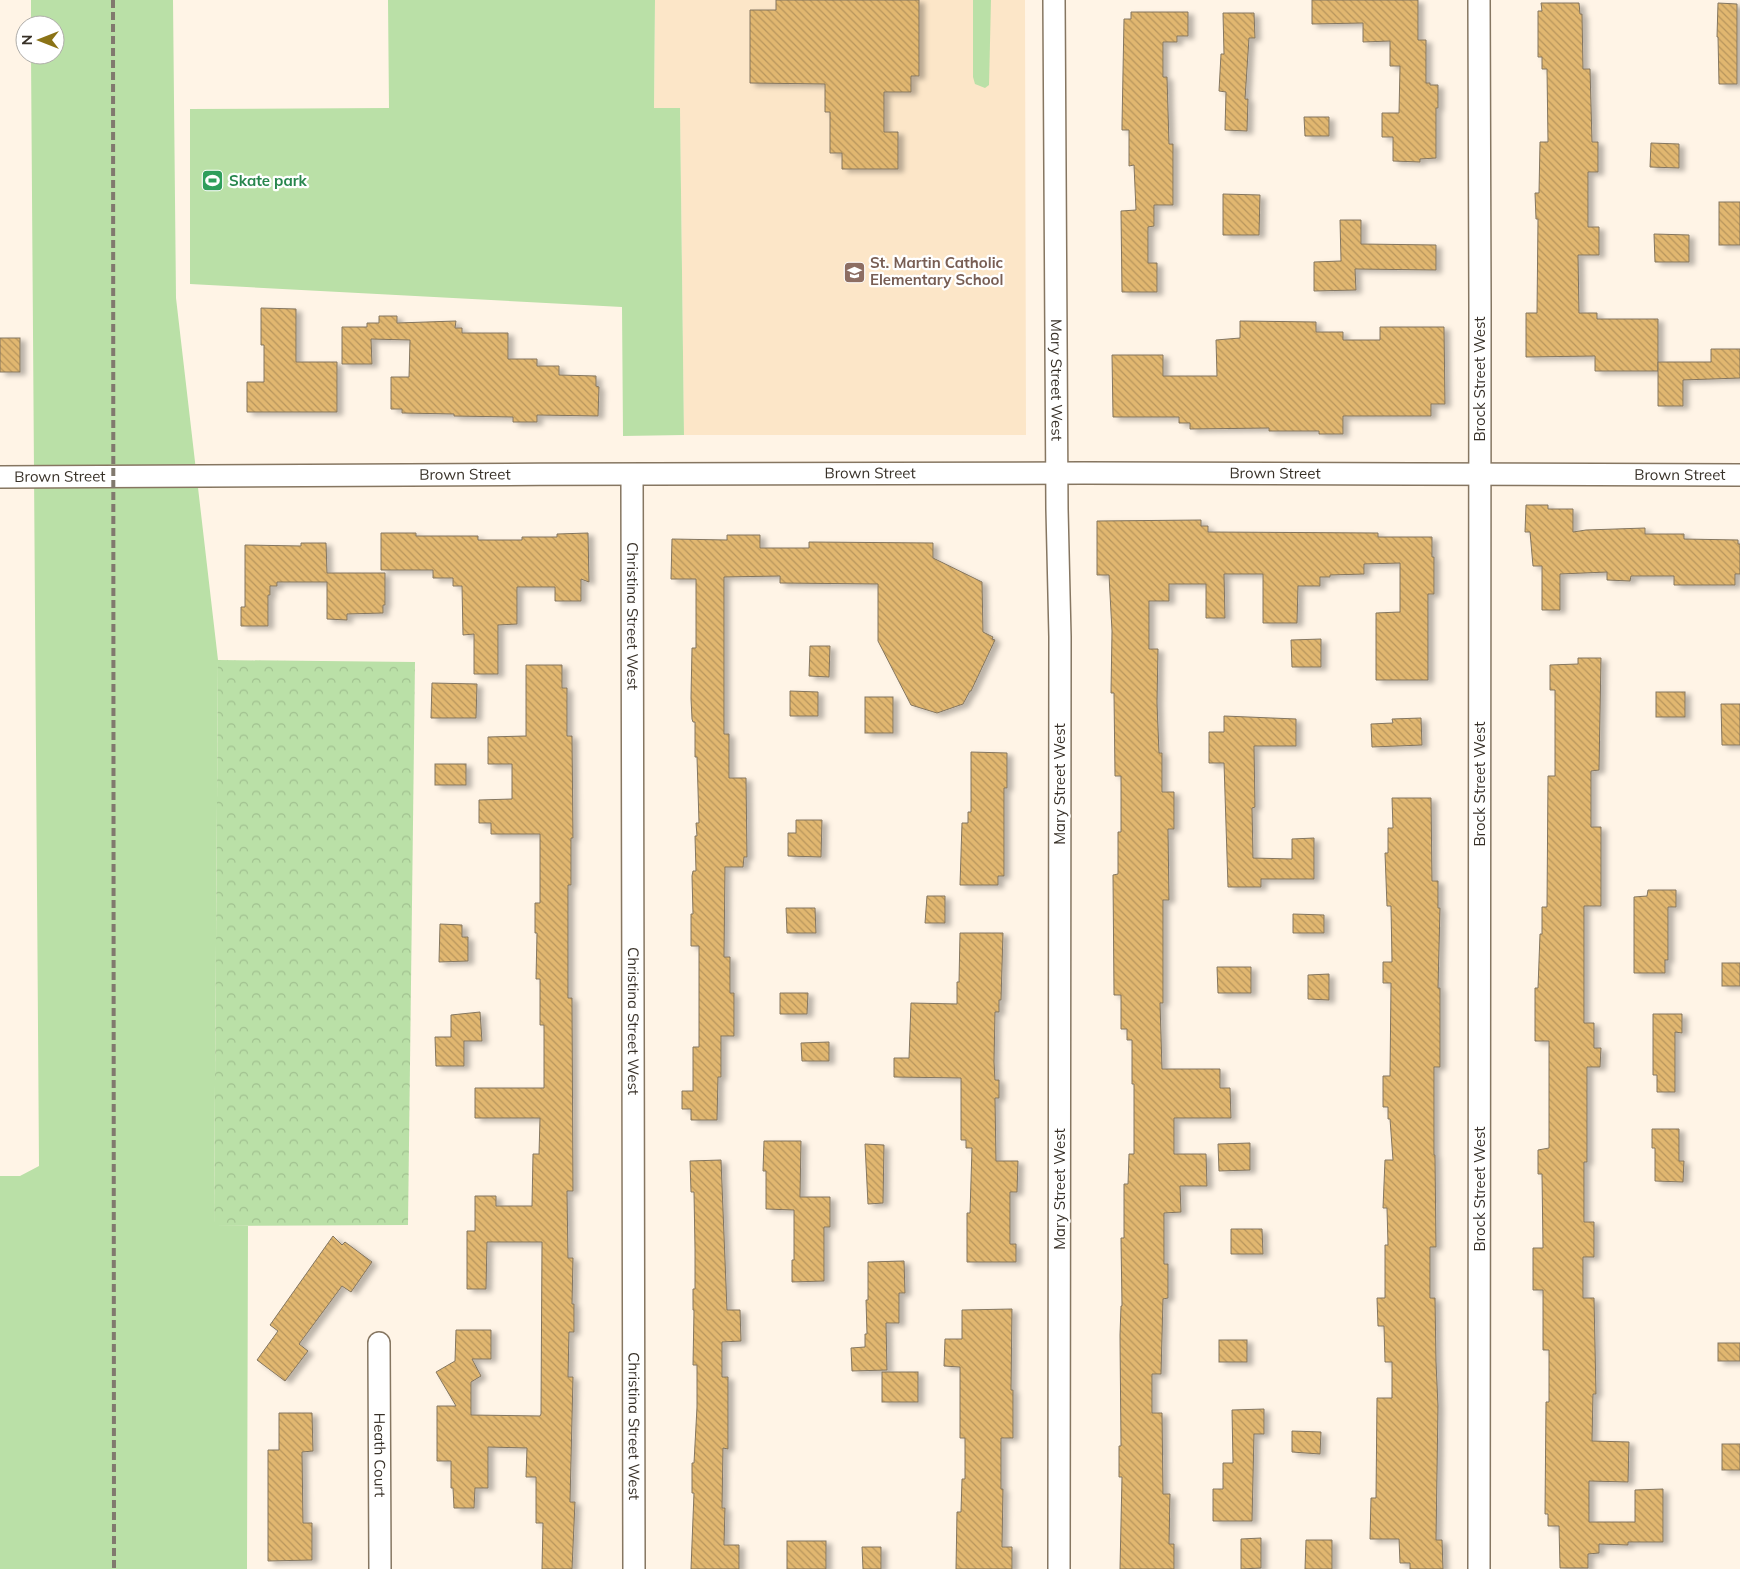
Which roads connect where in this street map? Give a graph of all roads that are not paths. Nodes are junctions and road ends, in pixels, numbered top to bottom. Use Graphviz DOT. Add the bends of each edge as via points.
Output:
graph roads {
  1 [pos="1054,0"];
  2 [pos="1479,0"];
  3 [pos="1056,473"];
  4 [pos="632,474"];
  5 [pos="1480,474"];
  6 [pos="1740,475"];
  7 [pos="0,477"];
  8 [pos="379,1343"];
  9 [pos="380,1569"];
  10 [pos="634,1569"];
  11 [pos="1059,1569"];
  12 [pos="1479,1569"];
  1 -- 3 [label="street, Mary Street West"];
  2 -- 5 [label="street, Brock Street West"];
  3 -- 4 [label="street, Brown Street"];
  3 -- 5 [label="street, Brown Street"];
  3 -- 11 [label="street, Mary Street West" via="1060,637"];
  4 -- 7 [label="street, Brown Street"];
  4 -- 10 [label="street, Christina Street West"];
  5 -- 6 [label="street, Brown Street"];
  5 -- 12 [label="street, Brock Street West"];
  8 -- 9 [label="street, Heath Court"];
}
